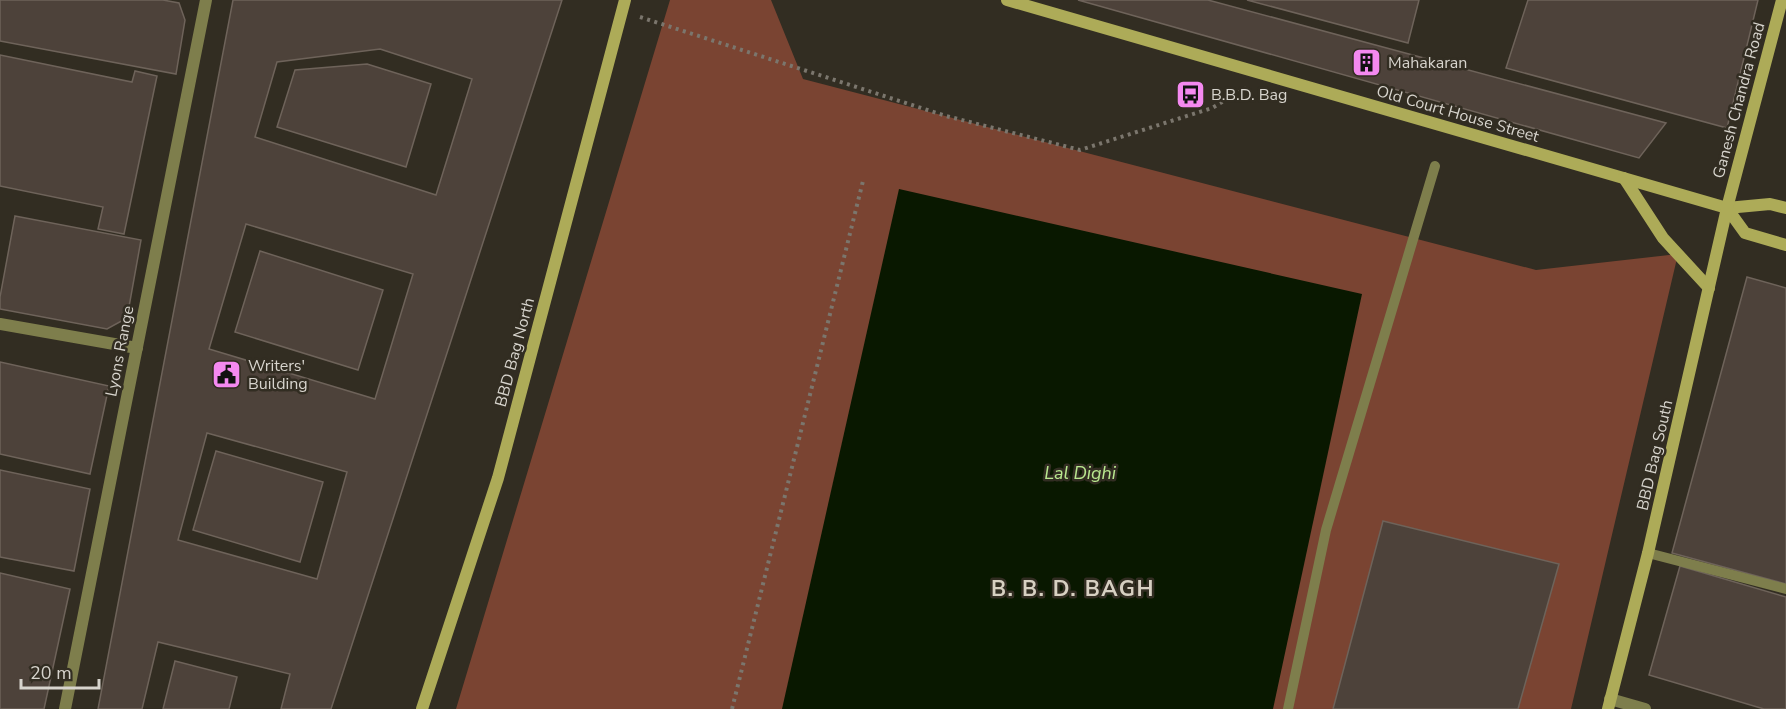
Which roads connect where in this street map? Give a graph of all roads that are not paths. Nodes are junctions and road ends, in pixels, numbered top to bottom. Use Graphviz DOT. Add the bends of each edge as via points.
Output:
graph roads {
  1 [pos="206,0"];
  2 [pos="1007,0"];
  3 [pos="1782,0"];
  4 [pos="624,6"];
  5 [pos="1436,166"];
  6 [pos="1624,178"];
  7 [pos="1727,208"];
  8 [pos="1786,208"];
  9 [pos="1786,245"];
  10 [pos="1709,288"];
  11 [pos="0,324"];
  12 [pos="137,348"];
  13 [pos="1648,553"];
  14 [pos="1786,589"];
  15 [pos="1609,704"];
  16 [pos="65,709"];
  17 [pos="422,709"];
  18 [pos="1288,709"];
  19 [pos="1645,709"];
  1 -- 12 [label="street, Lyons Range"];
  2 -- 6 [label="main road, Old Court House Street"];
  3 -- 7 [label="main road, Ganesh Chandra Road"];
  4 -- 17 [label="main road, BBD Bag North" via="498,478"];
  5 -- 18 [label="lane" via="1326,531"];
  6 -- 7 [label="main road, Old Court House Street"];
  6 -- 10 [label="main road" via="1663,238"];
  7 -- 8 [label="main road" via="1770,204"];
  7 -- 9 [label="main road" via="1745,233"];
  7 -- 10 [label="main road, BBD Bag South"];
  10 -- 13 [label="main road, BBD Bag South"];
  11 -- 12 [label="street"];
  12 -- 16 [label="street, Lyons Range"];
  13 -- 14 [label="lane"];
  13 -- 15 [label="main road, BBD Bag South"];
  15 -- 19 [label="street"];
}
